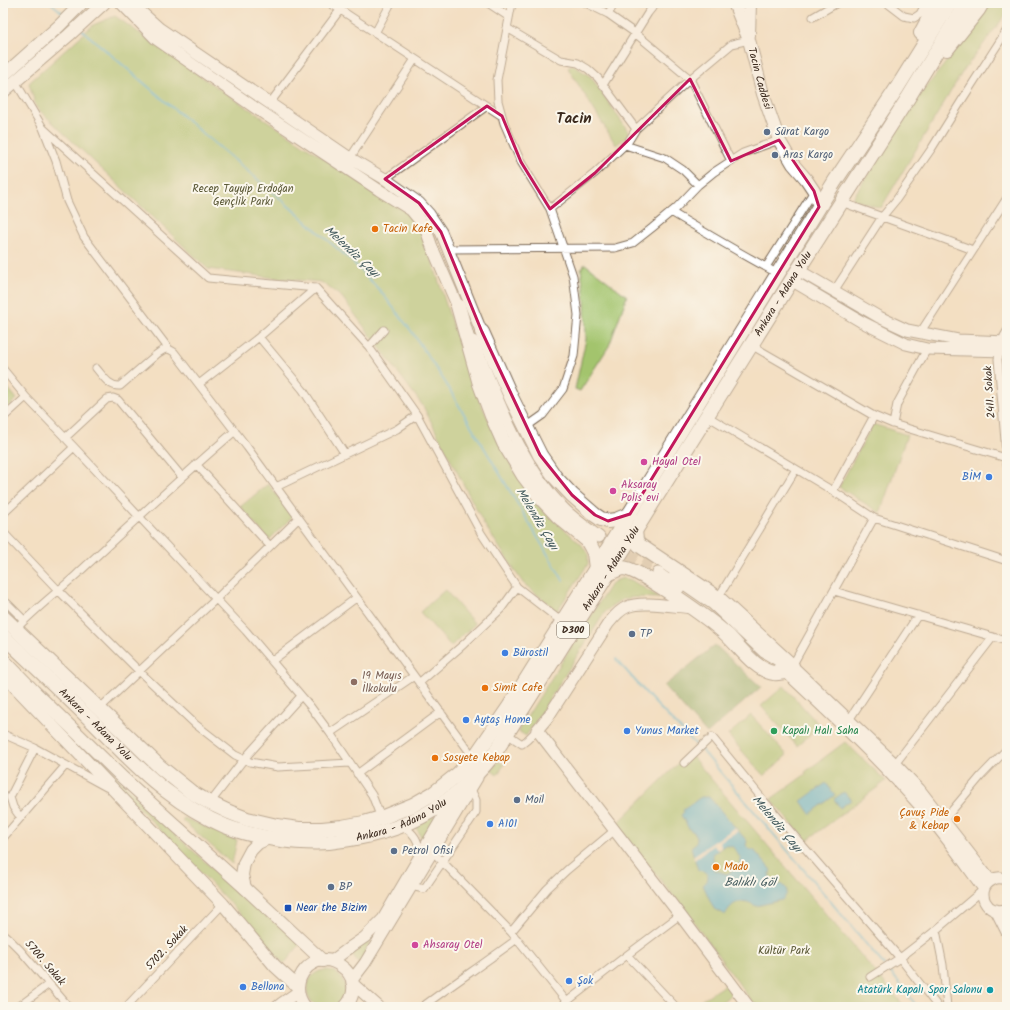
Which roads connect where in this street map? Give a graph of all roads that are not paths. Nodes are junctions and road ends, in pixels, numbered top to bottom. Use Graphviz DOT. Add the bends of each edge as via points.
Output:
graph roads {
  1 [pos="104,3"];
  2 [pos="121,3"];
  3 [pos="134,3"];
  4 [pos="330,3"];
  5 [pos="344,3"];
  6 [pos="390,3"];
  7 [pos="488,3"];
  8 [pos="513,3"];
  9 [pos="586,3"];
  10 [pos="615,3"];
  11 [pos="656,3"];
  12 [pos="735,3"];
  13 [pos="745,3"];
  14 [pos="750,3"];
  15 [pos="837,3"];
  16 [pos="887,3"];
  17 [pos="926,3"];
  18 [pos="937,3"];
  19 [pos="950,3"];
  20 [pos="966,3"];
  21 [pos="982,3"];
  22 [pos="81,4"];
  23 [pos="340,10"];
  24 [pos="608,14"];
  25 [pos="509,17"];
  26 [pos="813,17"];
  27 [pos="507,28"];
  28 [pos="1007,30"];
  29 [pos="375,33"];
  30 [pos="635,33"];
  31 [pos="749,40"];
  32 [pos="415,59"];
  33 [pos="3,76"];
  34 [pos="690,79"];
  35 [pos="15,81"];
  36 [pos="603,85"];
  37 [pos="897,88"];
  38 [pos="3,92"];
  39 [pos="908,98"];
  40 [pos="270,103"];
  41 [pos="487,106"];
  42 [pos="502,116"];
  43 [pos="43,128"];
  44 [pos="636,129"];
  45 [pos="779,140"];
  46 [pos="625,145"];
  47 [pos="350,158"];
  48 [pos="731,161"];
  49 [pos="385,179"];
  50 [pos="806,179"];
  51 [pos="834,181"];
  52 [pos="698,185"];
  53 [pos="814,191"];
  54 [pos="1007,198"];
  55 [pos="841,202"];
  56 [pos="819,207"];
  57 [pos="550,209"];
  58 [pos="671,212"];
  59 [pos="882,217"];
  60 [pos="564,248"];
  61 [pos="448,249"];
  62 [pos="973,250"];
  63 [pos="772,270"];
  64 [pos="794,275"];
  65 [pos="316,288"];
  66 [pos="834,291"];
  67 [pos="458,306"];
  68 [pos="384,330"];
  69 [pos="1007,331"];
  70 [pos="482,332"];
  71 [pos="920,333"];
  72 [pos="259,337"];
  73 [pos="751,345"];
  74 [pos="1004,346"];
  75 [pos="369,347"];
  76 [pos="927,348"];
  77 [pos="169,349"];
  78 [pos="96,368"];
  79 [pos="3,369"];
  80 [pos="199,384"];
  81 [pos="26,397"];
  82 [pos="417,415"];
  83 [pos="707,416"];
  84 [pos="874,416"];
  85 [pos="3,418"];
  86 [pos="893,424"];
  87 [pos="526,427"];
  88 [pos="235,430"];
  89 [pos="65,438"];
  90 [pos="74,447"];
  91 [pos="345,454"];
  92 [pos="1007,461"];
  93 [pos="196,464"];
  94 [pos="796,469"];
  95 [pos="182,477"];
  96 [pos="276,487"];
  97 [pos="833,491"];
  98 [pos="3,514"];
  99 [pos="630,514"];
  100 [pos="139,516"];
  101 [pos="299,518"];
  102 [pos="874,518"];
  103 [pos="635,531"];
  104 [pos="3,532"];
  105 [pos="270,546"];
  106 [pos="1007,561"];
  107 [pos="658,565"];
  108 [pos="602,571"];
  109 [pos="642,576"];
  110 [pos="517,587"];
  111 [pos="59,591"];
  112 [pos="834,591"];
  113 [pos="356,598"];
  114 [pos="718,598"];
  115 [pos="216,599"];
  116 [pos="4,603"];
  117 [pos="693,608"];
  118 [pos="918,615"];
  119 [pos="3,617"];
  120 [pos="562,622"];
  121 [pos="20,625"];
  122 [pos="3,636"];
  123 [pos="993,637"];
  124 [pos="1007,641"];
  125 [pos="3,659"];
  126 [pos="272,661"];
  127 [pos="789,669"];
  128 [pos="139,671"];
  129 [pos="3,674"];
  130 [pos="414,676"];
  131 [pos="419,683"];
  132 [pos="301,696"];
  133 [pos="509,707"];
  134 [pos="99,709"];
  135 [pos="440,712"];
  136 [pos="848,720"];
  137 [pos="537,730"];
  138 [pos="330,733"];
  139 [pos="3,734"];
  140 [pos="507,734"];
  141 [pos="35,748"];
  142 [pos="1007,748"];
  143 [pos="244,759"];
  144 [pos="350,763"];
  145 [pos="478,763"];
  146 [pos="684,763"];
  147 [pos="895,764"];
  148 [pos="66,765"];
  149 [pos="357,774"];
  150 [pos="471,789"];
  151 [pos="115,791"];
  152 [pos="454,795"];
  153 [pos="7,797"];
  154 [pos="210,803"];
  155 [pos="21,817"];
  156 [pos="381,818"];
  157 [pos="944,820"];
  158 [pos="402,826"];
  159 [pos="615,830"];
  160 [pos="3,838"];
  161 [pos="269,838"];
  162 [pos="433,852"];
  163 [pos="421,855"];
  164 [pos="443,862"];
  165 [pos="1005,876"];
  166 [pos="987,885"];
  167 [pos="411,886"];
  168 [pos="245,888"];
  169 [pos="223,904"];
  170 [pos="1007,908"];
  171 [pos="996,910"];
  172 [pos="680,915"];
  173 [pos="936,930"];
  174 [pos="511,932"];
  175 [pos="1007,932"];
  176 [pos="3,934"];
  177 [pos="517,939"];
  178 [pos="627,955"];
  179 [pos="900,958"];
  180 [pos="327,961"];
  181 [pos="870,978"];
  182 [pos="352,981"];
  183 [pos="49,984"];
  184 [pos="298,990"];
  185 [pos="568,1004"];
  186 [pos="747,1006"];
  187 [pos="18,1007"];
  188 [pos="69,1007"];
  189 [pos="126,1007"];
  190 [pos="277,1007"];
  191 [pos="306,1007"];
  192 [pos="345,1007"];
  193 [pos="379,1007"];
  194 [pos="422,1007"];
  195 [pos="560,1007"];
  196 [pos="676,1007"];
  197 [pos="938,1007"];
  198 [pos="947,1007"];
  1 -- 35 [label="main road"];
  2 -- 67 [label="main road" via="156,39 411,210 425,227"];
  3 -- 40 [label="main road" via="159,28"];
  4 -- 23 [label="street"];
  5 -- 23 [label="street"];
  6 -- 29 [label="street"];
  7 -- 25 [label="street"];
  8 -- 25 [label="street"];
  9 -- 24 [label="street"];
  10 -- 24 [label="street"];
  11 -- 30 [label="street"];
  12 -- 13 [label="main road"];
  12 -- 31 [label="main road, Tacin Caddesi"];
  14 -- 31 [label="main road, Tacin Caddesi"];
  15 -- 26 [label="street"];
  16 -- 17 [label="street" via="904,16 914,18 920,14"];
  18 -- 37 [label="highway" via="910,54"];
  19 -- 37 [label="highway, Ankara - Adana Yolu / D300"];
  20 -- 39 [label="highway, Ankara - Adana Yolu / D300"];
  21 -- 39 [label="highway"];
  22 -- 33 [label="main road"];
  23 -- 29 [label="street"];
  23 -- 40 [label="street"];
  24 -- 30 [label="street"];
  25 -- 27 [label="street"];
  27 -- 36 [label="street" via="561,60 578,63 588,69"];
  27 -- 42 [label="street" via="497,80 498,102"];
  28 -- 59 [label="street" via="932,148"];
  29 -- 32 [label="street"];
  30 -- 34 [label="street"];
  30 -- 36 [label="street"];
  31 -- 34 [label="street" via="732,44"];
  31 -- 45 [label="main road, Tacin Caddesi" via="763,94"];
  32 -- 41 [label="street"];
  32 -- 47 [label="street"];
  34 -- 44 [label="street"];
  34 -- 48 [label="street"];
  35 -- 38 [label="main road"];
  35 -- 43 [label="street"];
  36 -- 44 [label="street"];
  37 -- 51 [label="highway, Ankara - Adana Yolu / D300"];
  39 -- 55 [label="highway, Ankara - Adana Yolu / D300"];
  40 -- 47 [label="main road"];
  41 -- 42 [label="street"];
  41 -- 49 [label="street"];
  42 -- 57 [label="street" via="521,162"];
  43 -- 65 [label="street" via="208,278"];
  43 -- 77 [label="street" via="56,161 67,201 84,237"];
  44 -- 46 [label="street"];
  45 -- 48 [label="street" via="743,153"];
  45 -- 50 [label="main road, Tacin Caddesi" via="793,164"];
  46 -- 52 [label="street" via="665,158 683,170"];
  46 -- 57 [label="street"];
  47 -- 49 [label="main road"];
  48 -- 52 [label="street"];
  49 -- 61 [label="main road" via="419,202 441,232"];
  50 -- 51 [label="main road" via="824,185"];
  50 -- 53 [label="main road, Tacin Caddesi"];
  51 -- 56 [label="highway, Ankara - Adana Yolu / D300"];
  52 -- 58 [label="street"];
  53 -- 56 [label="main road, Tacin Caddesi"];
  53 -- 63 [label="street"];
  54 -- 62 [label="street"];
  55 -- 59 [label="street"];
  55 -- 64 [label="highway, Ankara - Adana Yolu / D300"];
  56 -- 63 [label="highway, Ankara - Adana Yolu / D300"];
  57 -- 60 [label="street"];
  58 -- 60 [label="street" via="633,243 615,248"];
  58 -- 63 [label="street"];
  59 -- 62 [label="street"];
  59 -- 66 [label="street"];
  60 -- 61 [label="street"];
  60 -- 87 [label="street" via="573,276 578,316 574,356 563,389 543,415"];
  61 -- 70 [label="main road"];
  62 -- 71 [label="street"];
  63 -- 99 [label="highway, Ankara - Adana Yolu / D300"];
  64 -- 66 [label="main road"];
  64 -- 73 [label="highway, Ankara - Adana Yolu / D300"];
  64 -- 76 [label="main road" via="862,322 906,344"];
  65 -- 72 [label="street"];
  65 -- 75 [label="street"];
  66 -- 71 [label="main road" via="879,317"];
  67 -- 70 [label="main road" via="527,461 563,508 575,519 601,534 568,505 549,483 533,458 495,373"];
  67 -- 108 [label="highway" via="480,384 504,443 540,497 587,540"];
  68 -- 75 [label="street"];
  69 -- 74 [label="street"];
  70 -- 87 [label="highway"];
  71 -- 74 [label="main road"];
  72 -- 80 [label="street"];
  72 -- 91 [label="street" via="303,390"];
  73 -- 83 [label="highway, Ankara - Adana Yolu / D300"];
  73 -- 84 [label="street"];
  74 -- 76 [label="main road"];
  74 -- 92 [label="street, 2411. Sokak" via="998,359"];
  75 -- 82 [label="street"];
  76 -- 86 [label="street" via="897,404"];
  77 -- 78 [label="street" via="157,354 120,386 110,384"];
  77 -- 80 [label="street"];
  79 -- 81 [label="street"];
  80 -- 88 [label="street"];
  81 -- 85 [label="street"];
  81 -- 89 [label="street"];
  82 -- 91 [label="street" via="397,429"];
  82 -- 110 [label="street" via="481,533"];
  83 -- 94 [label="street"];
  83 -- 103 [label="highway, Ankara - Adana Yolu / D300"];
  84 -- 86 [label="street"];
  84 -- 97 [label="street"];
  86 -- 92 [label="street"];
  87 -- 99 [label="highway" via="540,455 556,477 595,515 608,521"];
  88 -- 93 [label="street"];
  88 -- 96 [label="street"];
  89 -- 90 [label="street"];
  89 -- 95 [label="street" via="107,399 113,398 118,400"];
  90 -- 98 [label="street"];
  90 -- 100 [label="street"];
  91 -- 96 [label="street"];
  93 -- 95 [label="street"];
  93 -- 105 [label="street"];
  94 -- 97 [label="street"];
  94 -- 114 [label="street"];
  95 -- 100 [label="street"];
  96 -- 101 [label="street"];
  97 -- 102 [label="street"];
  99 -- 108 [label="highway, Ankara - Adana Yolu / D300"];
  100 -- 111 [label="street"];
  100 -- 115 [label="street"];
  101 -- 105 [label="street"];
  101 -- 113 [label="street"];
  102 -- 106 [label="street"];
  102 -- 112 [label="street"];
  103 -- 107 [label="highway" via="639,545"];
  103 -- 108 [label="highway, Ankara - Adana Yolu / D300"];
  104 -- 111 [label="street"];
  105 -- 115 [label="street"];
  107 -- 109 [label="highway" via="648,556 640,568"];
  107 -- 114 [label="highway"];
  107 -- 127 [label="main road" via="762,658"];
  108 -- 109 [label="highway" via="622,568"];
  108 -- 120 [label="highway, Ankara - Adana Yolu / D300"];
  108 -- 140 [label="highway, Ankara - Adana Yolu / D300"];
  109 -- 117 [label="highway"];
  110 -- 120 [label="street"];
  110 -- 131 [label="street" via="500,609"];
  111 -- 121 [label="street"];
  111 -- 128 [label="street"];
  112 -- 118 [label="street"];
  112 -- 127 [label="street"];
  113 -- 126 [label="street"];
  113 -- 130 [label="street"];
  114 -- 127 [label="highway"];
  115 -- 126 [label="street"];
  115 -- 128 [label="street"];
  116 -- 121 [label="street"];
  117 -- 127 [label="highway" via="766,671 775,673"];
  117 -- 137 [label="main road" via="642,604 627,606 618,613"];
  118 -- 123 [label="street"];
  118 -- 136 [label="street"];
  119 -- 121 [label="highway, Ankara - Adana Yolu / D300"];
  120 -- 133 [label="highway, Ankara - Adana Yolu / D300"];
  121 -- 134 [label="highway, Ankara - Adana Yolu / D300"];
  122 -- 161 [label="highway, Ankara - Adana Yolu / D300" via="165,790 204,816 225,826"];
  123 -- 124 [label="street"];
  123 -- 147 [label="street"];
  125 -- 168 [label="main road" via="123,778"];
  126 -- 132 [label="street"];
  127 -- 136 [label="main road"];
  127 -- 166 [label="main road" via="901,785 968,867"];
  128 -- 134 [label="street"];
  128 -- 143 [label="street" via="195,724"];
  129 -- 151 [label="main road"];
  130 -- 131 [label="street"];
  130 -- 138 [label="street"];
  131 -- 135 [label="street"];
  132 -- 138 [label="street"];
  132 -- 143 [label="street"];
  133 -- 145 [label="highway, Ankara - Adana Yolu / D300"];
  133 -- 152 [label="main road" via="501,727"];
  134 -- 154 [label="highway, Ankara - Adana Yolu / D300" via="170,776"];
  135 -- 145 [label="street"];
  135 -- 149 [label="street"];
  136 -- 147 [label="main road"];
  137 -- 140 [label="street" via="522,744"];
  137 -- 159 [label="main road"];
  138 -- 144 [label="street"];
  139 -- 141 [label="street"];
  140 -- 145 [label="highway, Ankara - Adana Yolu / D300" via="494,754"];
  141 -- 148 [label="street"];
  141 -- 153 [label="street"];
  142 -- 157 [label="street"];
  143 -- 144 [label="street" via="278,767"];
  143 -- 154 [label="street"];
  144 -- 149 [label="street"];
  145 -- 150 [label="main road"];
  145 -- 152 [label="highway, Ankara - Adana Yolu / D300"];
  145 -- 156 [label="highway, Ankara - Adana Yolu / D300" via="413,805"];
  146 -- 179 [label="street" via="710,739"];
  147 -- 157 [label="main road"];
  148 -- 151 [label="street"];
  148 -- 155 [label="street"];
  149 -- 156 [label="street" via="372,795"];
  150 -- 162 [label="main road"];
  150 -- 164 [label="street" via="476,800 476,812"];
  151 -- 169 [label="main road"];
  152 -- 158 [label="highway, Ankara - Adana Yolu / D300"];
  152 -- 163 [label="main road"];
  153 -- 155 [label="street"];
  154 -- 156 [label="highway, Ankara - Adana Yolu / D300" via="247,819 299,829 342,827"];
  155 -- 160 [label="street"];
  157 -- 166 [label="main road"];
  158 -- 161 [label="highway, Ankara - Adana Yolu / D300" via="329,842"];
  158 -- 163 [label="street" via="417,840"];
  159 -- 172 [label="main road"];
  159 -- 174 [label="street" via="547,889"];
  161 -- 168 [label="main road" via="251,850 244,863 242,875"];
  162 -- 164 [label="street"];
  162 -- 167 [label="main road"];
  163 -- 180 [label="main road" via="383,918 365,937"];
  164 -- 167 [label="street" via="424,889"];
  164 -- 174 [label="street"];
  165 -- 166 [label="main road" via="995,878"];
  166 -- 171 [label="main road" via="983,899 990,908"];
  166 -- 173 [label="street"];
  167 -- 182 [label="main road"];
  168 -- 180 [label="main road"];
  169 -- 184 [label="main road"];
  169 -- 189 [label="street, 5702. Sokak"];
  170 -- 171 [label="main road"];
  171 -- 175 [label="main road"];
  172 -- 178 [label="street"];
  172 -- 186 [label="main road"];
  173 -- 179 [label="street"];
  173 -- 198 [label="street"];
  174 -- 177 [label="street"];
  176 -- 183 [label="street, 5700. Sokak"];
  177 -- 185 [label="street"];
  177 -- 194 [label="street"];
  178 -- 185 [label="street"];
  178 -- 196 [label="street"];
  179 -- 181 [label="street"];
  179 -- 197 [label="street"];
  180 -- 182 [label="main road" via="344,968"];
  180 -- 184 [label="main road" via="312,964 303,971"];
  182 -- 192 [label="main road" via="352,994"];
  182 -- 193 [label="main road"];
  183 -- 187 [label="street"];
  183 -- 188 [label="street, 5700. Sokak"];
  184 -- 190 [label="main road"];
  184 -- 191 [label="main road"];
  185 -- 195 [label="street"];
}
